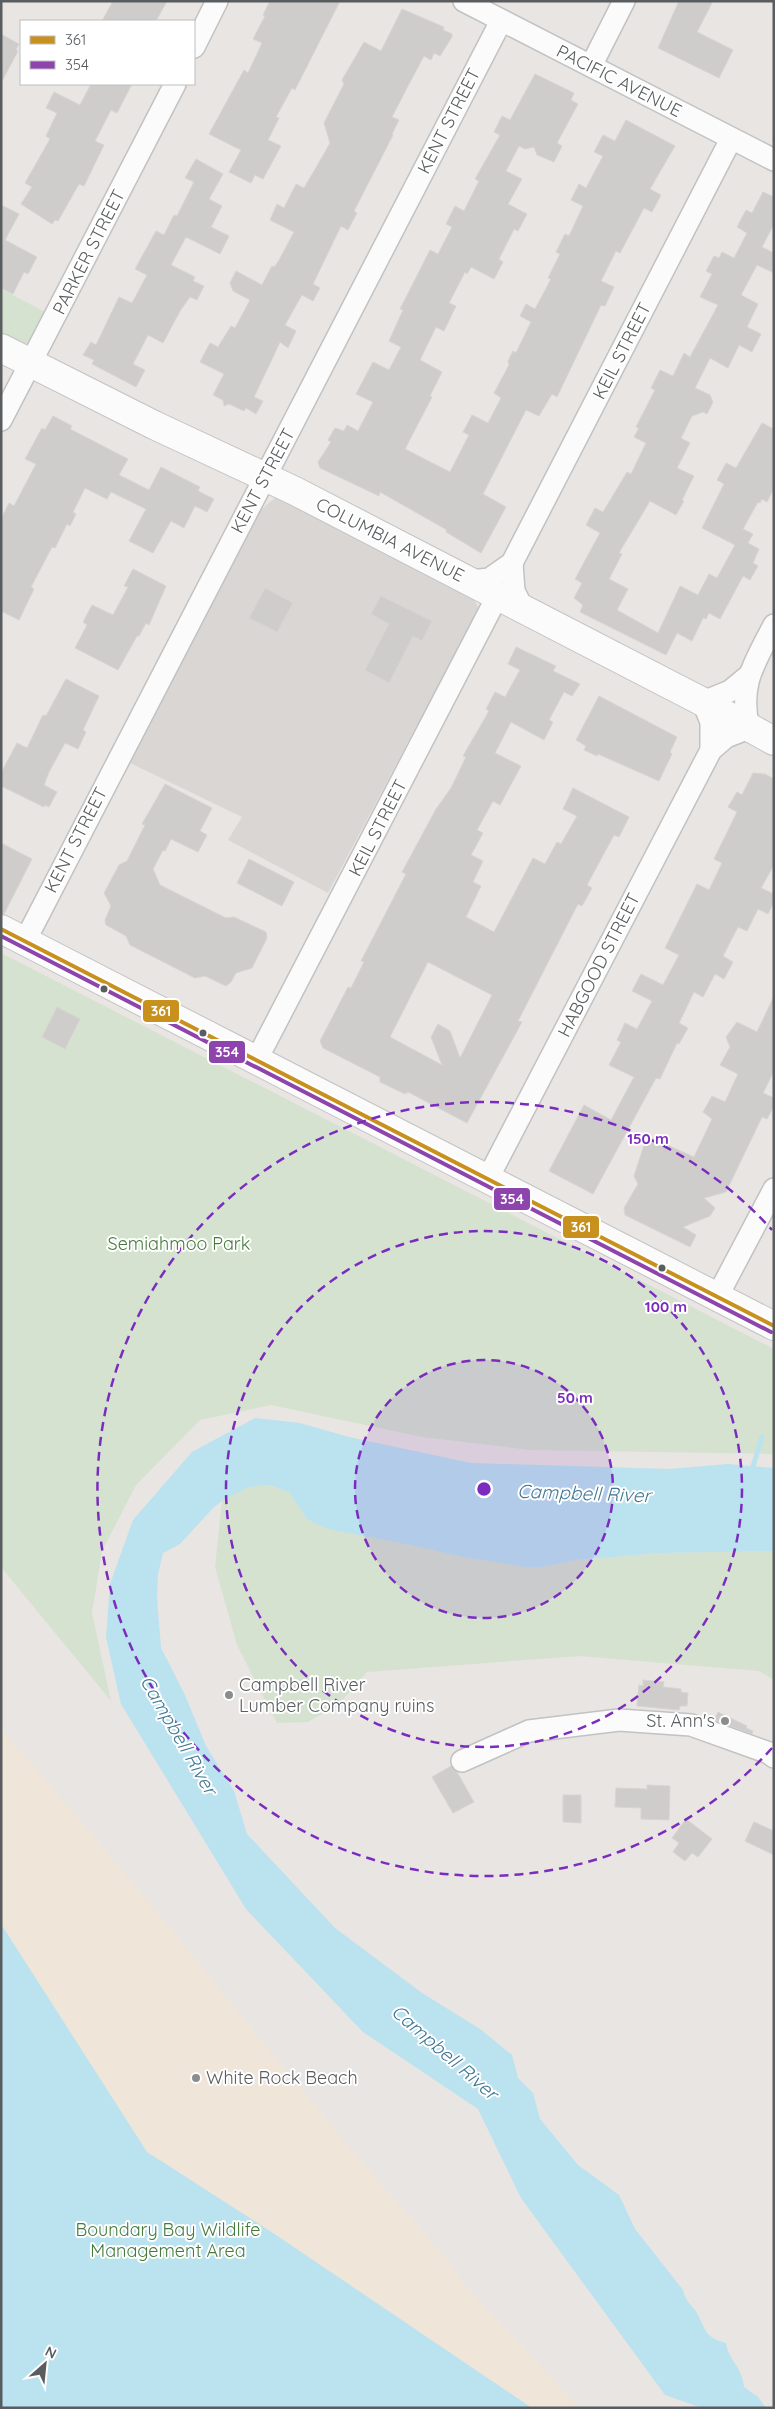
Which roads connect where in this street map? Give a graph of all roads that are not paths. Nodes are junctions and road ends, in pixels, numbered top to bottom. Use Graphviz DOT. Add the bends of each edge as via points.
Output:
graph roads {
  1 [pos="217,1"];
  2 [pos="624,1"];
  3 [pos="468,2"];
  4 [pos="501,21"];
  5 [pos="195,45"];
  6 [pos="591,66"];
  7 [pos="174,85"];
  8 [pos="732,139"];
  9 [pos="774,160"];
  10 [pos="1,348"];
  11 [pos="31,363"];
  12 [pos="1,420"];
  13 [pos="266,477"];
  14 [pos="512,563"];
  15 [pos="471,581"];
  16 [pos="498,595"];
  17 [pos="522,607"];
  18 [pos="774,625"];
  19 [pos="747,678"];
  20 [pos="703,702"];
  21 [pos="749,728"];
  22 [pos="774,741"];
  23 [pos="711,750"];
  24 [pos="13,935"];
  25 [pos="256,1061"];
  26 [pos="487,1180"];
  27 [pos="774,1189"];
  28 [pos="718,1297"];
  29 [pos="774,1326"];
  30 [pos="774,1757"];
  31 [pos="462,1761"];
  1 -- 5 [label="street"];
  2 -- 6 [label="street"];
  3 -- 4 [label="street, PACIFIC AVENUE"];
  4 -- 6 [label="street, PACIFIC AVENUE"];
  4 -- 13 [label="street, KENT STREET"];
  6 -- 8 [label="street, PACIFIC AVENUE"];
  7 -- 11 [label="street, PARKER STREET"];
  8 -- 9 [label="street, PACIFIC AVENUE"];
  8 -- 14 [label="street, KEIL STREET"];
  10 -- 11 [label="street, COLUMBIA AVENUE"];
  11 -- 12 [label="street, PARKER STREET"];
  11 -- 13 [label="street, COLUMBIA AVENUE"];
  13 -- 15 [label="street, COLUMBIA AVENUE"];
  13 -- 24 [label="street, KENT STREET"];
  14 -- 15 [label="street, KEIL STREET" via="489,579"];
  14 -- 17 [label="street" via="514,591"];
  15 -- 16 [label="street, COLUMBIA AVENUE"];
  16 -- 17 [label="street, COLUMBIA AVENUE"];
  16 -- 25 [label="street, KEIL STREET"];
  17 -- 20 [label="street, COLUMBIA AVENUE"];
  18 -- 19 [label="street"];
  19 -- 20 [label="street" via="730,691"];
  19 -- 21 [label="street" via="745,709"];
  20 -- 21 [label="street, COLUMBIA AVENUE"];
  20 -- 23 [label="street, HABGOOD STREET" via="711,722"];
  21 -- 22 [label="street, COLUMBIA AVENUE"];
  21 -- 23 [label="street, HABGOOD STREET" via="726,737"];
  23 -- 26 [label="street, HABGOOD STREET"];
  24 -- 25 [label="street"];
  25 -- 26 [label="street"];
  26 -- 28 [label="street"];
  27 -- 28 [label="street"];
  28 -- 29 [label="street"];
  30 -- 31 [label="street" via="691,1725 619,1720 529,1731"];
}
